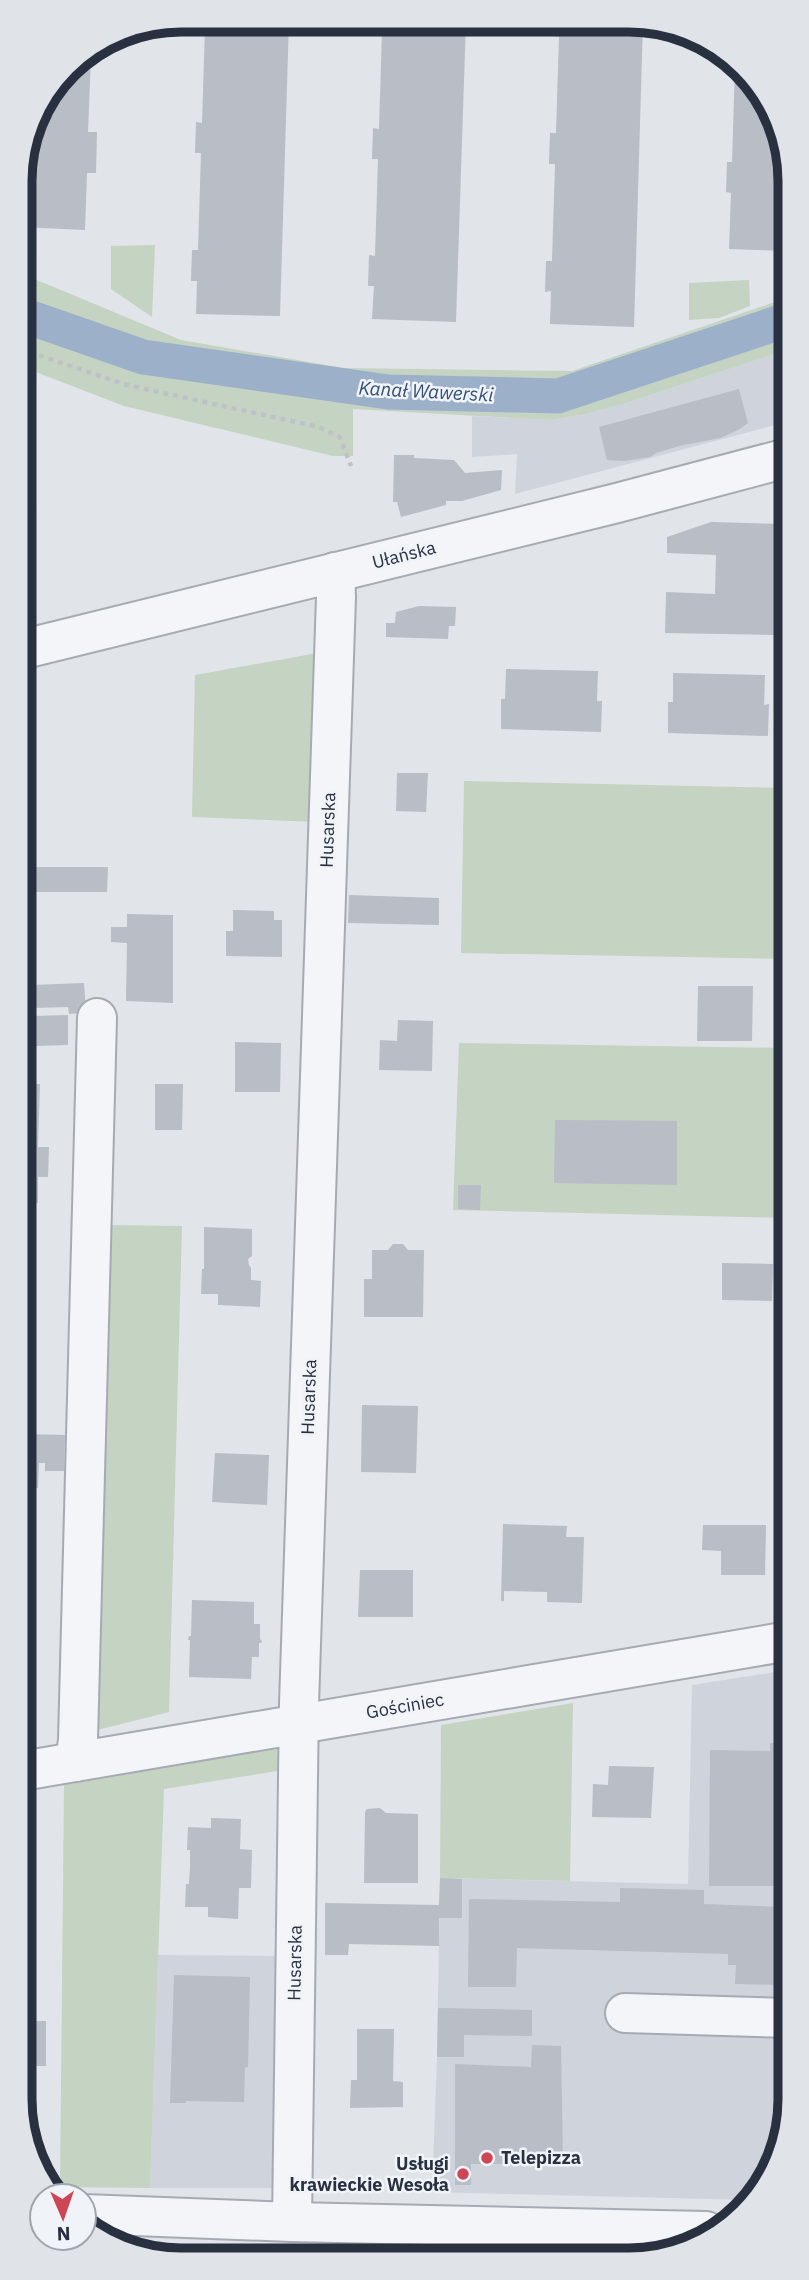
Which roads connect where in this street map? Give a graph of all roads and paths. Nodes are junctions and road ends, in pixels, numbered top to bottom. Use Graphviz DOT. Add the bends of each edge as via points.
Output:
graph roads {
  1 [pos="32,353"];
  2 [pos="778,460"];
  3 [pos="351,466"];
  4 [pos="335,572"];
  5 [pos="32,647"];
  6 [pos="97,1018"];
  7 [pos="777,1643"];
  8 [pos="299,1724"];
  9 [pos="75,1762"];
  10 [pos="32,1769"];
  11 [pos="625,2013"];
  12 [pos="777,2018"];
  13 [pos="98,2215"];
  14 [pos="292,2222"];
  15 [pos="699,2231"];
  1 -- 3 [label="path" via="127,385 318,427 340,437"];
  2 -- 4 [label="street, Ułańska"];
  4 -- 5 [label="street, Ułańska"];
  4 -- 8 [label="street, Husarska"];
  6 -- 9 [label="street"];
  7 -- 8 [label="street, Gościniec"];
  8 -- 9 [label="street, Gościniec"];
  8 -- 14 [label="street, Husarska"];
  9 -- 10 [label="street, Gościniec"];
  11 -- 12 [label="street"];
  13 -- 14 [label="street"];
  14 -- 15 [label="street"];
}
